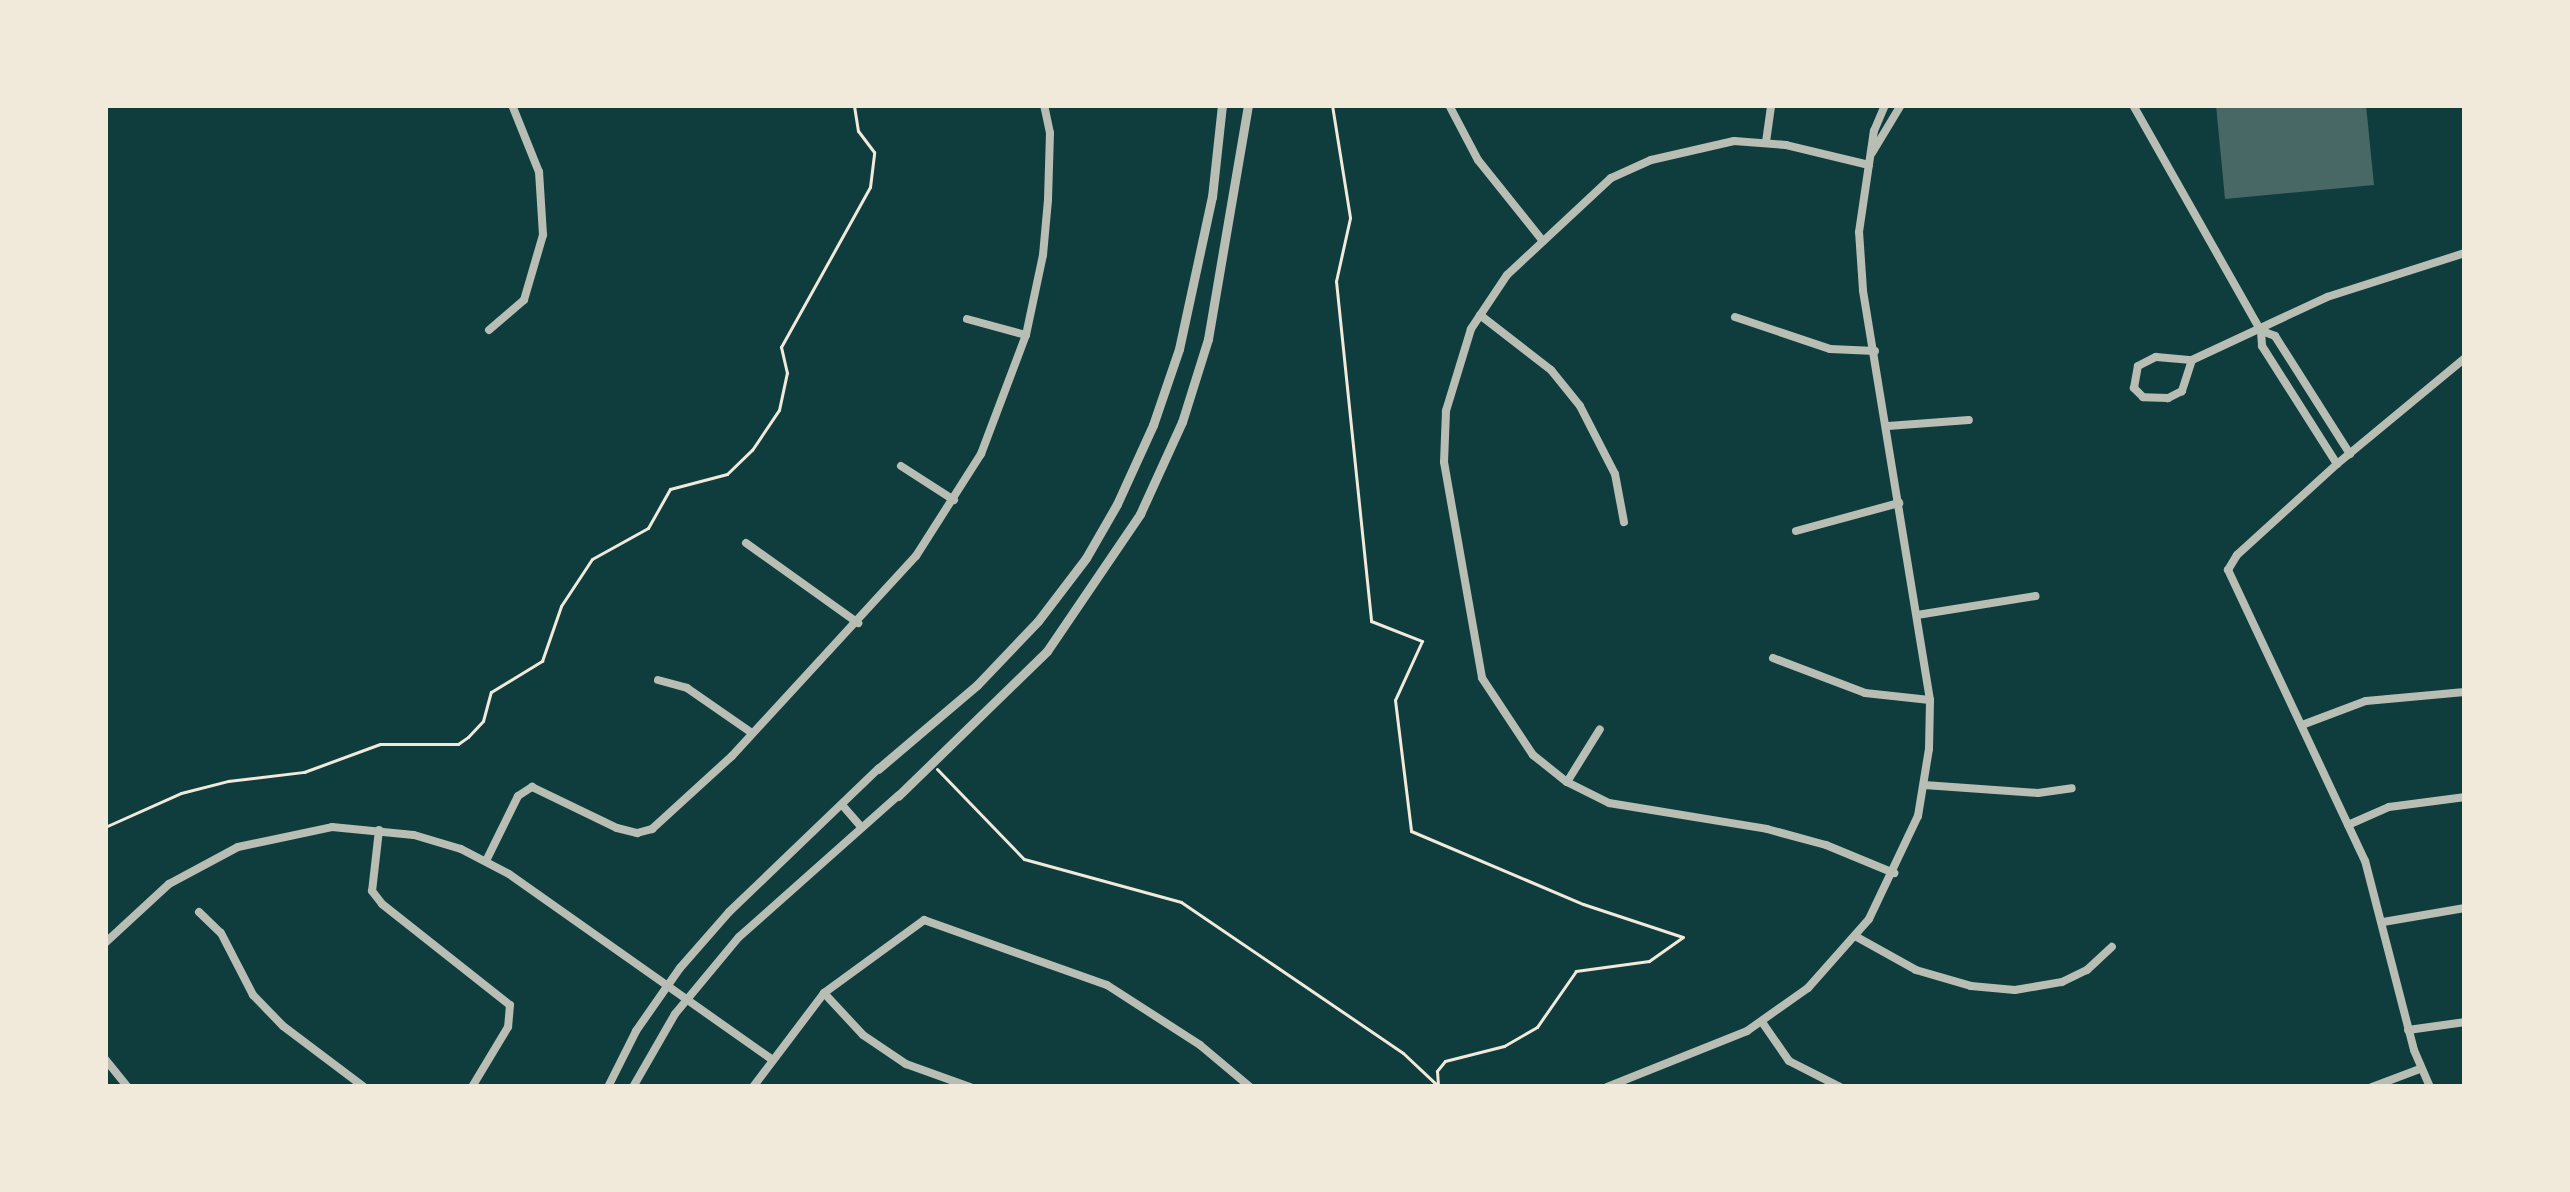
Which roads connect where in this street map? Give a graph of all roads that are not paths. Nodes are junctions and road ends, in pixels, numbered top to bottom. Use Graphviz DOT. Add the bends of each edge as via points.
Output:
graph roads {
  1 [pos="512,105"];
  2 [pos="1044,105"];
  3 [pos="1222,105"];
  4 [pos="1248,105"];
  5 [pos="1449,105"];
  6 [pos="1771,105"];
  7 [pos="1885,105"];
  8 [pos="1901,105"];
  9 [pos="2134,105"];
  10 [pos="1766,142"];
  11 [pos="1871,154"];
  12 [pos="1869,165"];
  13 [pos="1543,241"];
  14 [pos="2465,253"];
  15 [pos="1480,315"];
  16 [pos="1736,317"];
  17 [pos="968,319"];
  18 [pos="489,330"];
  19 [pos="2261,331"];
  20 [pos="1026,335"];
  21 [pos="1874,350"];
  22 [pos="2465,358"];
  23 [pos="2192,360"];
  24 [pos="2318,409"];
  25 [pos="2305,418"];
  26 [pos="1969,420"];
  27 [pos="1888,426"];
  28 [pos="2350,454"];
  29 [pos="2337,464"];
  30 [pos="902,466"];
  31 [pos="954,500"];
  32 [pos="1899,503"];
  33 [pos="1624,522"];
  34 [pos="1796,531"];
  35 [pos="746,543"];
  36 [pos="2035,596"];
  37 [pos="1917,615"];
  38 [pos="858,623"];
  39 [pos="1773,658"];
  40 [pos="658,680"];
  41 [pos="2465,692"];
  42 [pos="1930,700"];
  43 [pos="2302,725"];
  44 [pos="1600,728"];
  45 [pos="752,733"];
  46 [pos="878,770"];
  47 [pos="1567,782"];
  48 [pos="1924,785"];
  49 [pos="2072,788"];
  50 [pos="898,796"];
  51 [pos="2465,797"];
  52 [pos="843,806"];
  53 [pos="2348,824"];
  54 [pos="861,827"];
  55 [pos="379,830"];
  56 [pos="486,861"];
  57 [pos="1894,873"];
  58 [pos="2465,908"];
  59 [pos="199,912"];
  60 [pos="2383,922"];
  61 [pos="1855,936"];
  62 [pos="105,943"];
  63 [pos="2112,946"];
  64 [pos="668,984"];
  65 [pos="824,993"];
  66 [pos="687,998"];
  67 [pos="1762,1022"];
  68 [pos="2465,1022"];
  69 [pos="2408,1030"];
  70 [pos="770,1058"];
  71 [pos="105,1059"];
  72 [pos="2420,1069"];
  73 [pos="128,1087"];
  74 [pos="364,1087"];
  75 [pos="472,1087"];
  76 [pos="608,1087"];
  77 [pos="633,1087"];
  78 [pos="753,1087"];
  79 [pos="970,1087"];
  80 [pos="1250,1087"];
  81 [pos="1607,1087"];
  82 [pos="1840,1087"];
  83 [pos="2372,1087"];
  84 [pos="2430,1087"];
  1 -- 18 [label="street" via="538,167 543,235 524,300"];
  2 -- 20 [label="street" via="1045,236"];
  3 -- 46 [label="street" via="1212,197 1178,349 1117,504 1038,621"];
  4 -- 50 [label="street" via="1208,339 1140,514 1047,651"];
  5 -- 13 [label="street" via="1478,160"];
  6 -- 10 [label="street"];
  7 -- 11 [label="street"];
  8 -- 11 [label="street"];
  9 -- 19 [label="street"];
  10 -- 12 [label="street"];
  10 -- 13 [label="street" via="1719,142 1631,169"];
  11 -- 12 [label="street"];
  12 -- 21 [label="street" via="1859,232"];
  13 -- 15 [label="street"];
  14 -- 19 [label="street" via="2327,297"];
  15 -- 33 [label="street" via="1551,370 1580,406 1615,474"];
  15 -- 47 [label="street" via="1453,375 1444,436 1470,630 1482,678 1502,713"];
  16 -- 21 [label="street" via="1830,349"];
  17 -- 20 [label="street"];
  19 -- 23 [label="street"];
  19 -- 24 [label="street" via="2275,336"];
  19 -- 25 [label="street"];
  20 -- 31 [label="street" via="981,454"];
  21 -- 27 [label="street"];
  22 -- 28 [label="street"];
  23 -- 23 [label="street" via="2156,357 2138,366 2134,388 2143,398 2168,398 2182,391"];
  24 -- 25 [label="street"];
  24 -- 28 [label="street"];
  25 -- 29 [label="street"];
  26 -- 27 [label="street"];
  27 -- 32 [label="street"];
  28 -- 29 [label="street"];
  29 -- 43 [label="street" via="2228,570"];
  30 -- 31 [label="street"];
  31 -- 38 [label="street"];
  32 -- 34 [label="street"];
  32 -- 37 [label="street"];
  35 -- 38 [label="street"];
  36 -- 37 [label="street"];
  37 -- 42 [label="street"];
  38 -- 45 [label="street"];
  39 -- 42 [label="street" via="1865,693"];
  40 -- 45 [label="street" via="687,688"];
  41 -- 43 [label="street" via="2366,701"];
  42 -- 48 [label="street"];
  43 -- 53 [label="street"];
  44 -- 47 [label="street"];
  45 -- 56 [label="street" via="652,829 637,833 532,787 518,796"];
  46 -- 52 [label="street"];
  47 -- 57 [label="street" via="1609,803 1768,830"];
  48 -- 49 [label="street"];
  48 -- 57 [label="street"];
  50 -- 54 [label="street"];
  51 -- 53 [label="street" via="2389,807"];
  52 -- 54 [label="street"];
  52 -- 64 [label="street" via="729,912"];
  53 -- 60 [label="street"];
  54 -- 66 [label="street" via="739,937"];
  55 -- 56 [label="street"];
  55 -- 62 [label="street" via="298,831 228,850 169,884"];
  55 -- 75 [label="street" via="372,890 382,904 510,1005 508,1027"];
  56 -- 64 [label="street"];
  57 -- 61 [label="street"];
  58 -- 60 [label="street"];
  59 -- 74 [label="street" via="220,933 253,995"];
  60 -- 69 [label="street"];
  61 -- 63 [label="street" via="1916,970 2015,990 2062,982"];
  61 -- 67 [label="street" via="1808,988"];
  64 -- 66 [label="street"];
  64 -- 76 [label="street"];
  65 -- 70 [label="street"];
  65 -- 79 [label="street" via="863,1035 906,1064"];
  65 -- 80 [label="street" via="924,920 1107,986"];
  66 -- 70 [label="street"];
  66 -- 77 [label="street"];
  67 -- 81 [label="street"];
  67 -- 82 [label="street" via="1790,1061"];
  68 -- 69 [label="street"];
  69 -- 72 [label="street"];
  70 -- 78 [label="street"];
  71 -- 73 [label="street"];
  72 -- 83 [label="street"];
  72 -- 84 [label="street"];
}
